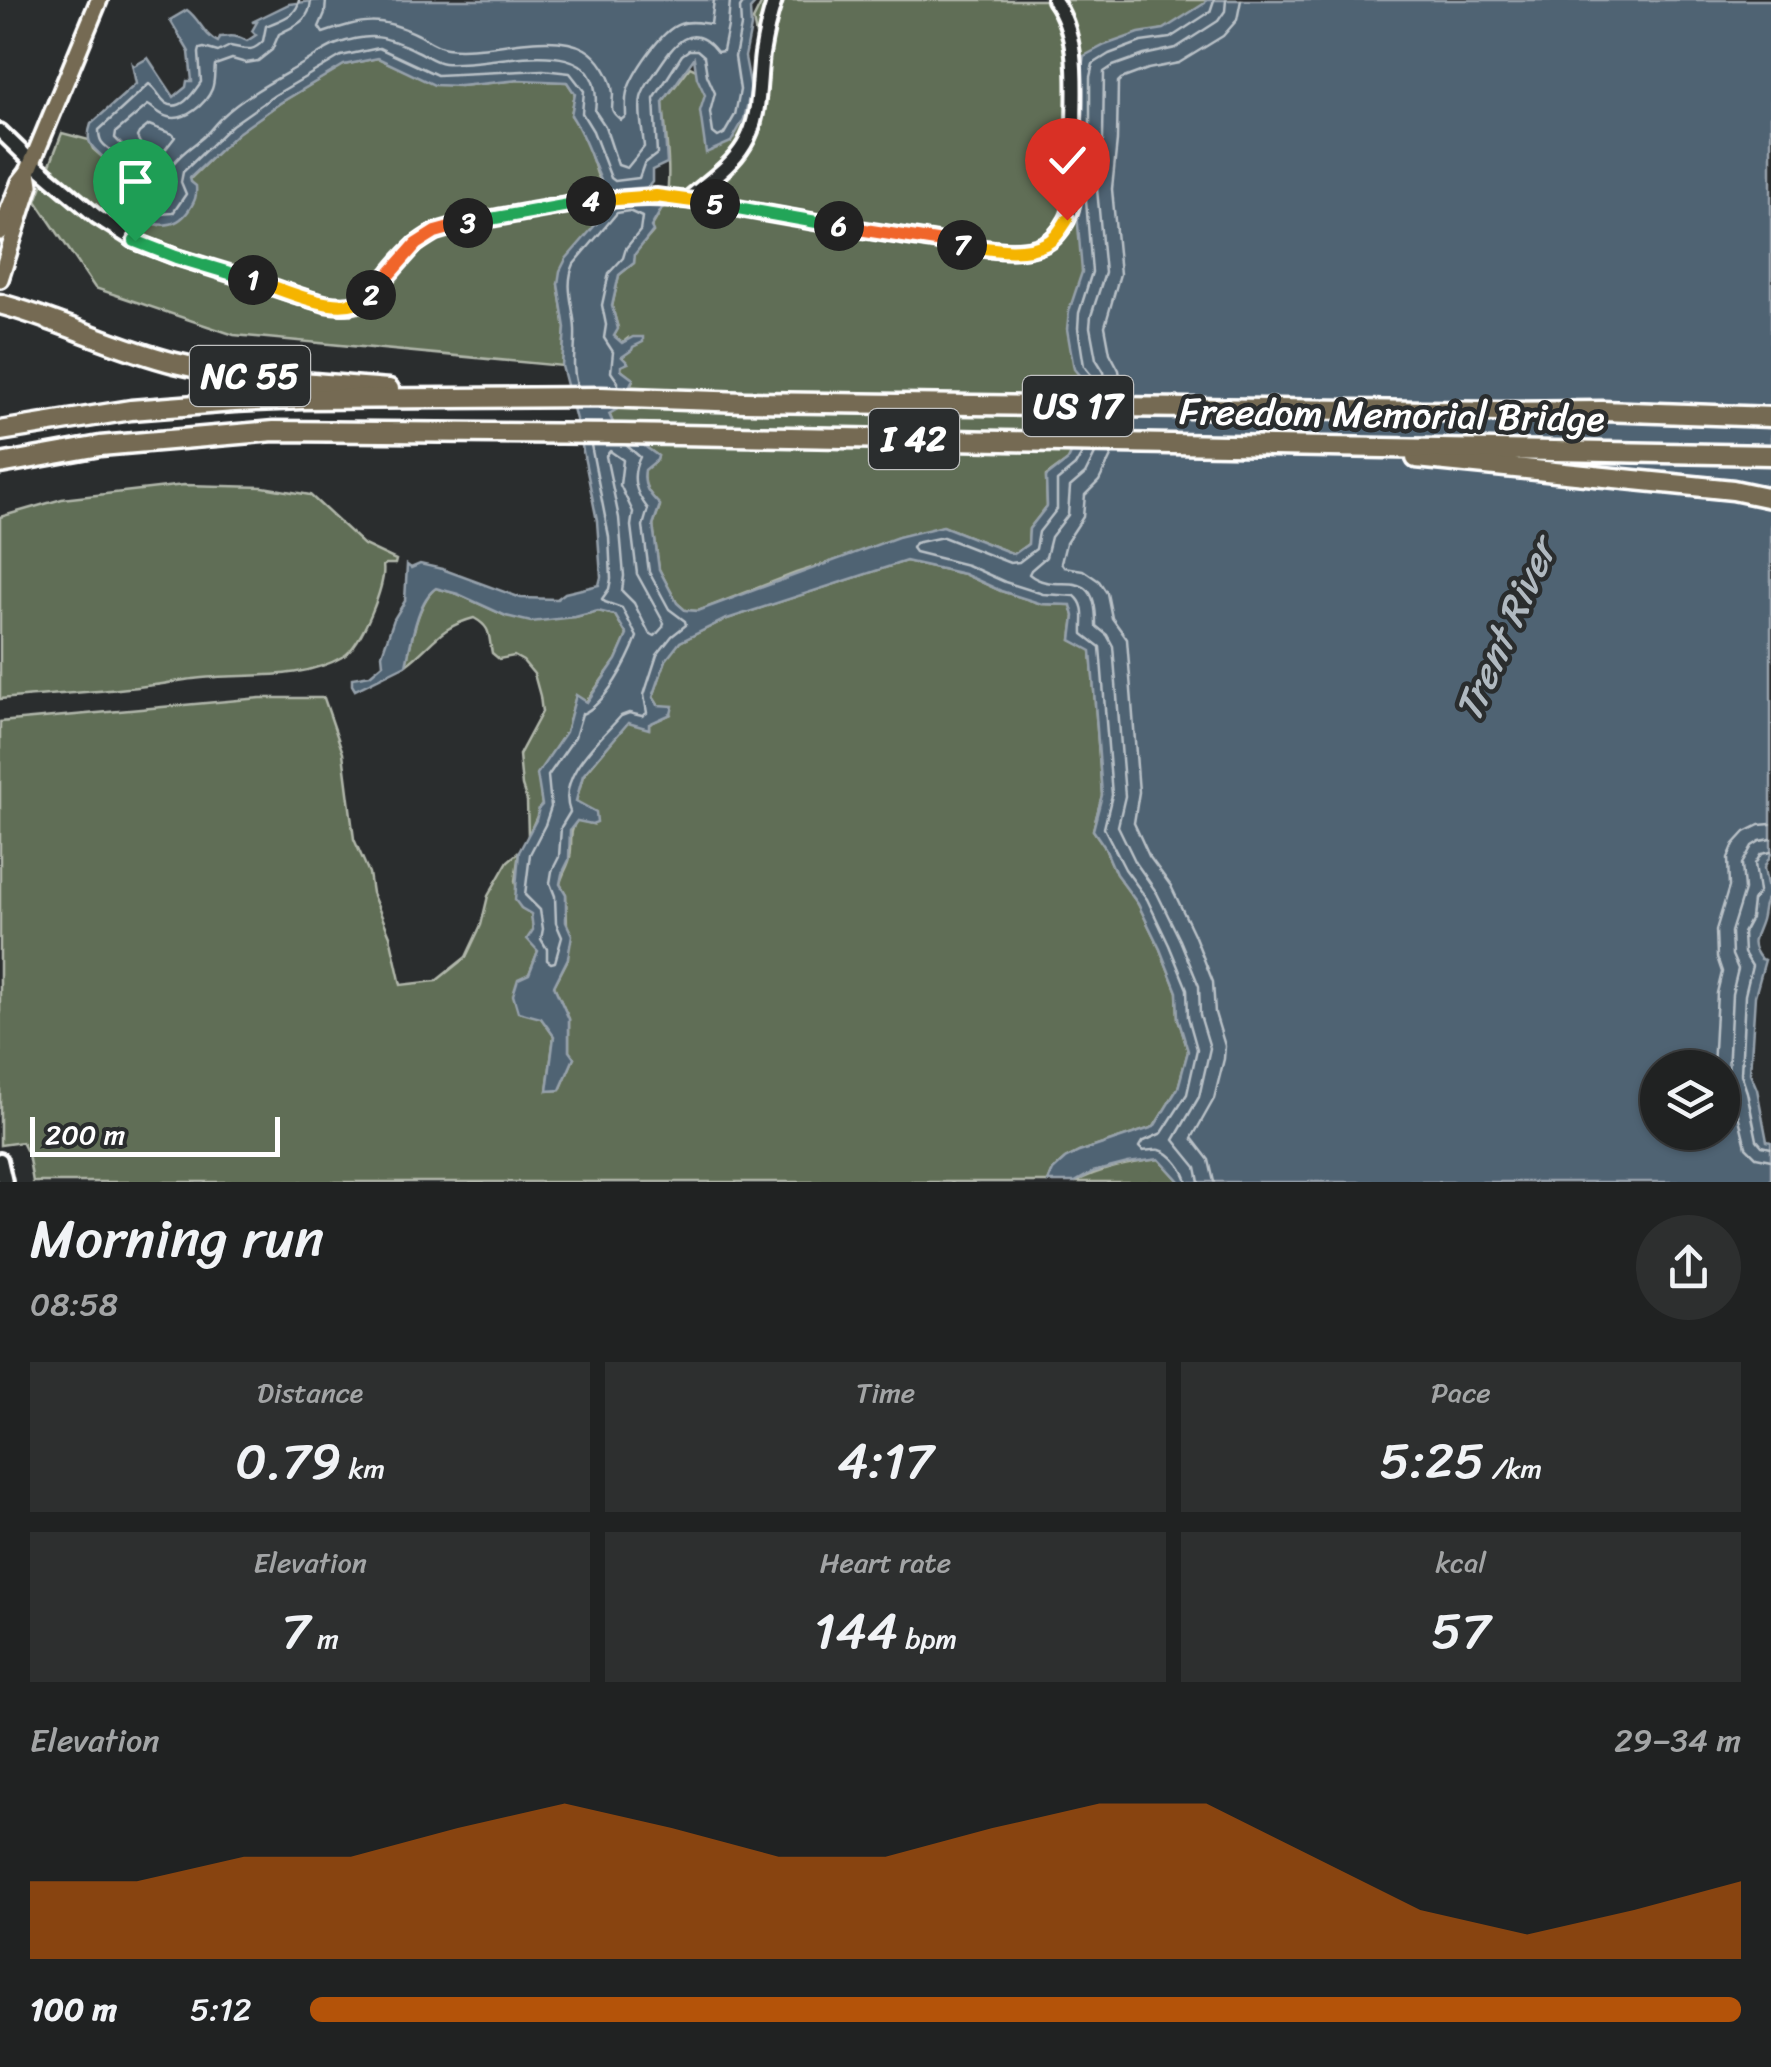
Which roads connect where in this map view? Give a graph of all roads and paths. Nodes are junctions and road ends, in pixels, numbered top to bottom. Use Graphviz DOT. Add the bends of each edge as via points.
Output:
graph roads {
  1 [pos="99,0"];
  2 [pos="775,0"];
  3 [pos="1054,0"];
  4 [pos="0,131"];
  5 [pos="30,167"];
  6 [pos="688,200"];
  7 [pos="0,232"];
  8 [pos="0,279"];
  9 [pos="0,304"];
  10 [pos="509,398"];
  11 [pos="1771,409"];
  12 [pos="1618,412"];
  13 [pos="1771,417"];
  14 [pos="0,431"];
  15 [pos="1296,446"];
  16 [pos="1771,455"];
  17 [pos="0,464"];
  18 [pos="1771,498"];
  19 [pos="0,1160"];
  20 [pos="5,1182"];
  1 -- 5 [label="main road"];
  2 -- 6 [label="street" via="756,118 744,145"];
  3 -- 6 [label="street" via="1072,44 1074,195 1067,220 1046,244 977,247"];
  4 -- 5 [label="street"];
  5 -- 6 [label="street" via="135,241 346,307 363,302 435,232 601,200"];
  5 -- 7 [label="main road"];
  5 -- 8 [label="main road"];
  9 -- 10 [label="highway, NC 55" via="220,372"];
  10 -- 12 [label="highway, Freedom Memorial Bridge / US 17"];
  10 -- 14 [label="highway, US 17" via="217,403"];
  11 -- 12 [label="highway, US 17"];
  12 -- 13 [label="highway, Freedom Memorial Bridge"];
  15 -- 16 [label="highway, Freedom Memorial Bridge / I 42"];
  15 -- 17 [label="highway, Freedom Memorial Bridge / I 42" via="274,431 100,446"];
  15 -- 18 [label="highway"];
  19 -- 20 [label="street"];
}
